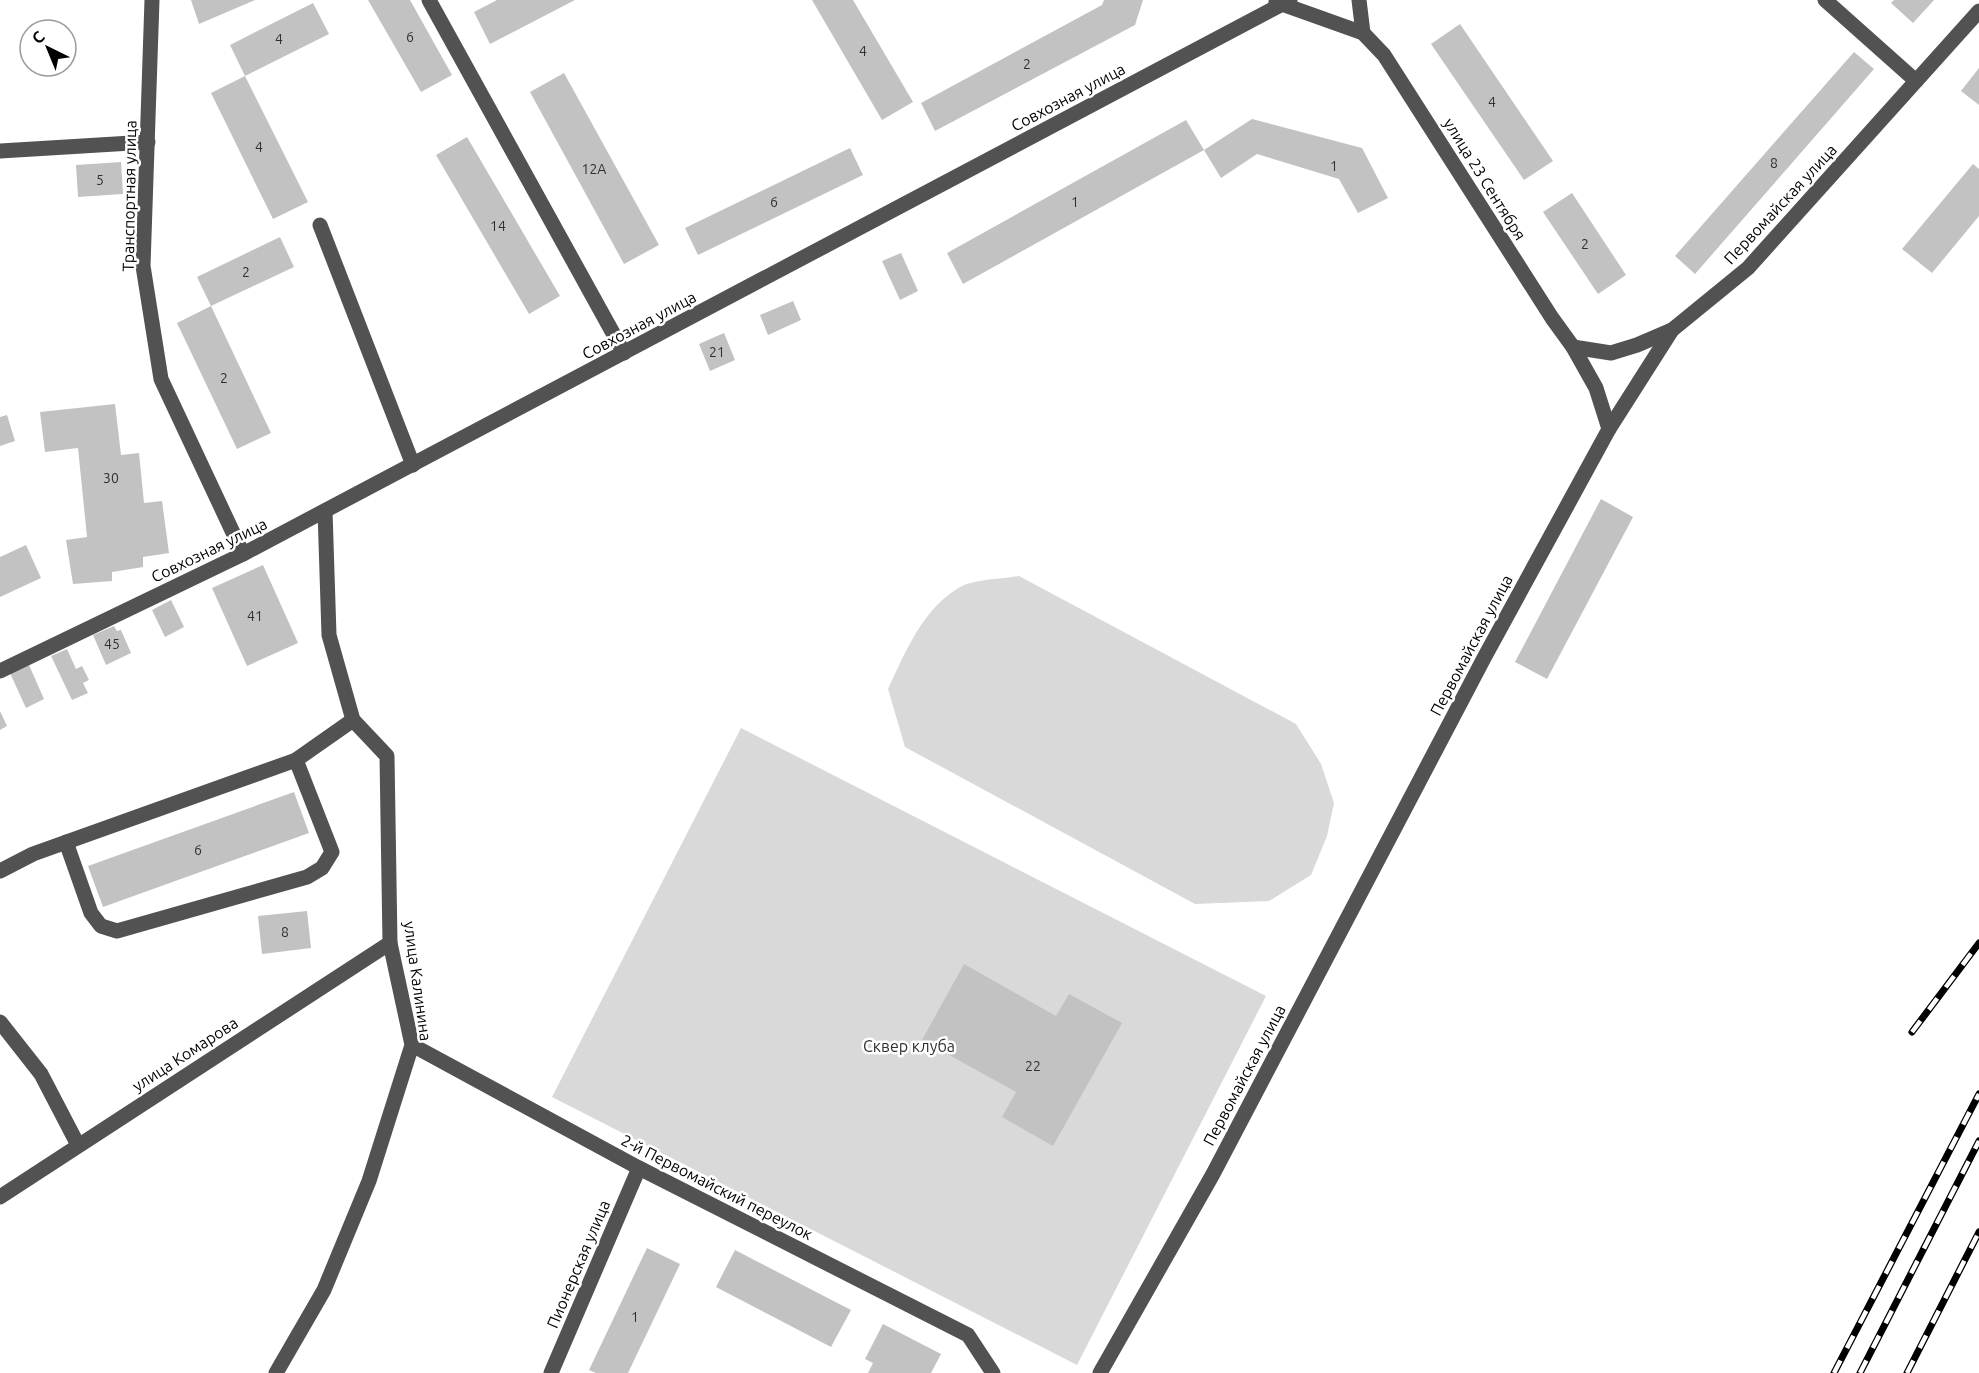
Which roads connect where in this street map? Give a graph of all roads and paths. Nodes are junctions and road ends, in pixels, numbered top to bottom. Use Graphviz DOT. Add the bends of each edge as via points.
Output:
graph roads {
  1 [pos="152,0"];
  2 [pos="429,0"];
  3 [pos="1359,0"];
  4 [pos="1825,0"];
  5 [pos="1281,1"];
  6 [pos="1979,11"];
  7 [pos="1363,33"];
  8 [pos="1916,81"];
  9 [pos="148,142"];
  10 [pos="0,151"];
  11 [pos="320,225"];
  12 [pos="1672,330"];
  13 [pos="1573,348"];
  14 [pos="624,353"];
  15 [pos="1610,429"];
  16 [pos="414,465"];
  17 [pos="325,511"];
  18 [pos="243,554"];
  19 [pos="0,671"];
  20 [pos="353,720"];
  21 [pos="296,760"];
  22 [pos="66,842"];
  23 [pos="0,871"];
  24 [pos="390,943"];
  25 [pos="0,1022"];
  26 [pos="412,1045"];
  27 [pos="78,1145"];
  28 [pos="639,1168"];
  29 [pos="5,1193"];
  30 [pos="0,1211"];
  31 [pos="276,1373"];
  32 [pos="551,1373"];
  33 [pos="993,1373"];
  34 [pos="1100,1373"];
  1 -- 9 [label="street, Транспортная улица"];
  2 -- 14 [label="street"];
  3 -- 7 [label="street"];
  4 -- 8 [label="street"];
  5 -- 7 [label="street, улица 23 Сентября"];
  5 -- 14 [label="street, Совхозная улица"];
  6 -- 8 [label="street, Первомайская улица"];
  7 -- 13 [label="street, улица 23 Сентября" via="1384,54"];
  8 -- 12 [label="street, Первомайская улица" via="1748,268"];
  9 -- 10 [label="street"];
  9 -- 18 [label="street, Транспортная улица" via="143,266 161,379"];
  11 -- 16 [label="street"];
  12 -- 13 [label="street" via="1611,353"];
  12 -- 15 [label="street, Первомайская улица"];
  13 -- 15 [label="street, улица 23 Сентября" via="1596,388"];
  14 -- 16 [label="street, Совхозная улица"];
  15 -- 34 [label="street, Первомайская улица" via="1484,658 1213,1174"];
  16 -- 17 [label="street, Совхозная улица"];
  17 -- 18 [label="street, Совхозная улица"];
  17 -- 20 [label="street, улица Калинина" via="329,635"];
  18 -- 19 [label="street, Совхозная улица"];
  20 -- 21 [label="street"];
  20 -- 24 [label="street, улица Калинина" via="387,756"];
  21 -- 22 [label="street"];
  21 -- 22 [label="street" via="332,852 322,868 307,877 117,932 101,926 91,913"];
  22 -- 23 [label="street"];
  24 -- 26 [label="street, улица Калинина"];
  24 -- 27 [label="street, улица Комарова"];
  25 -- 27 [label="street" via="42,1074"];
  26 -- 28 [label="street, 2-й Первомайский переулок"];
  26 -- 31 [label="street, улица Калинина" via="369,1181 324,1290"];
  27 -- 29 [label="street, улица Комарова"];
  28 -- 32 [label="street, Пионерская улица"];
  28 -- 33 [label="street, 2-й Первомайский переулок" via="968,1335"];
  29 -- 30 [label="street"];
}
